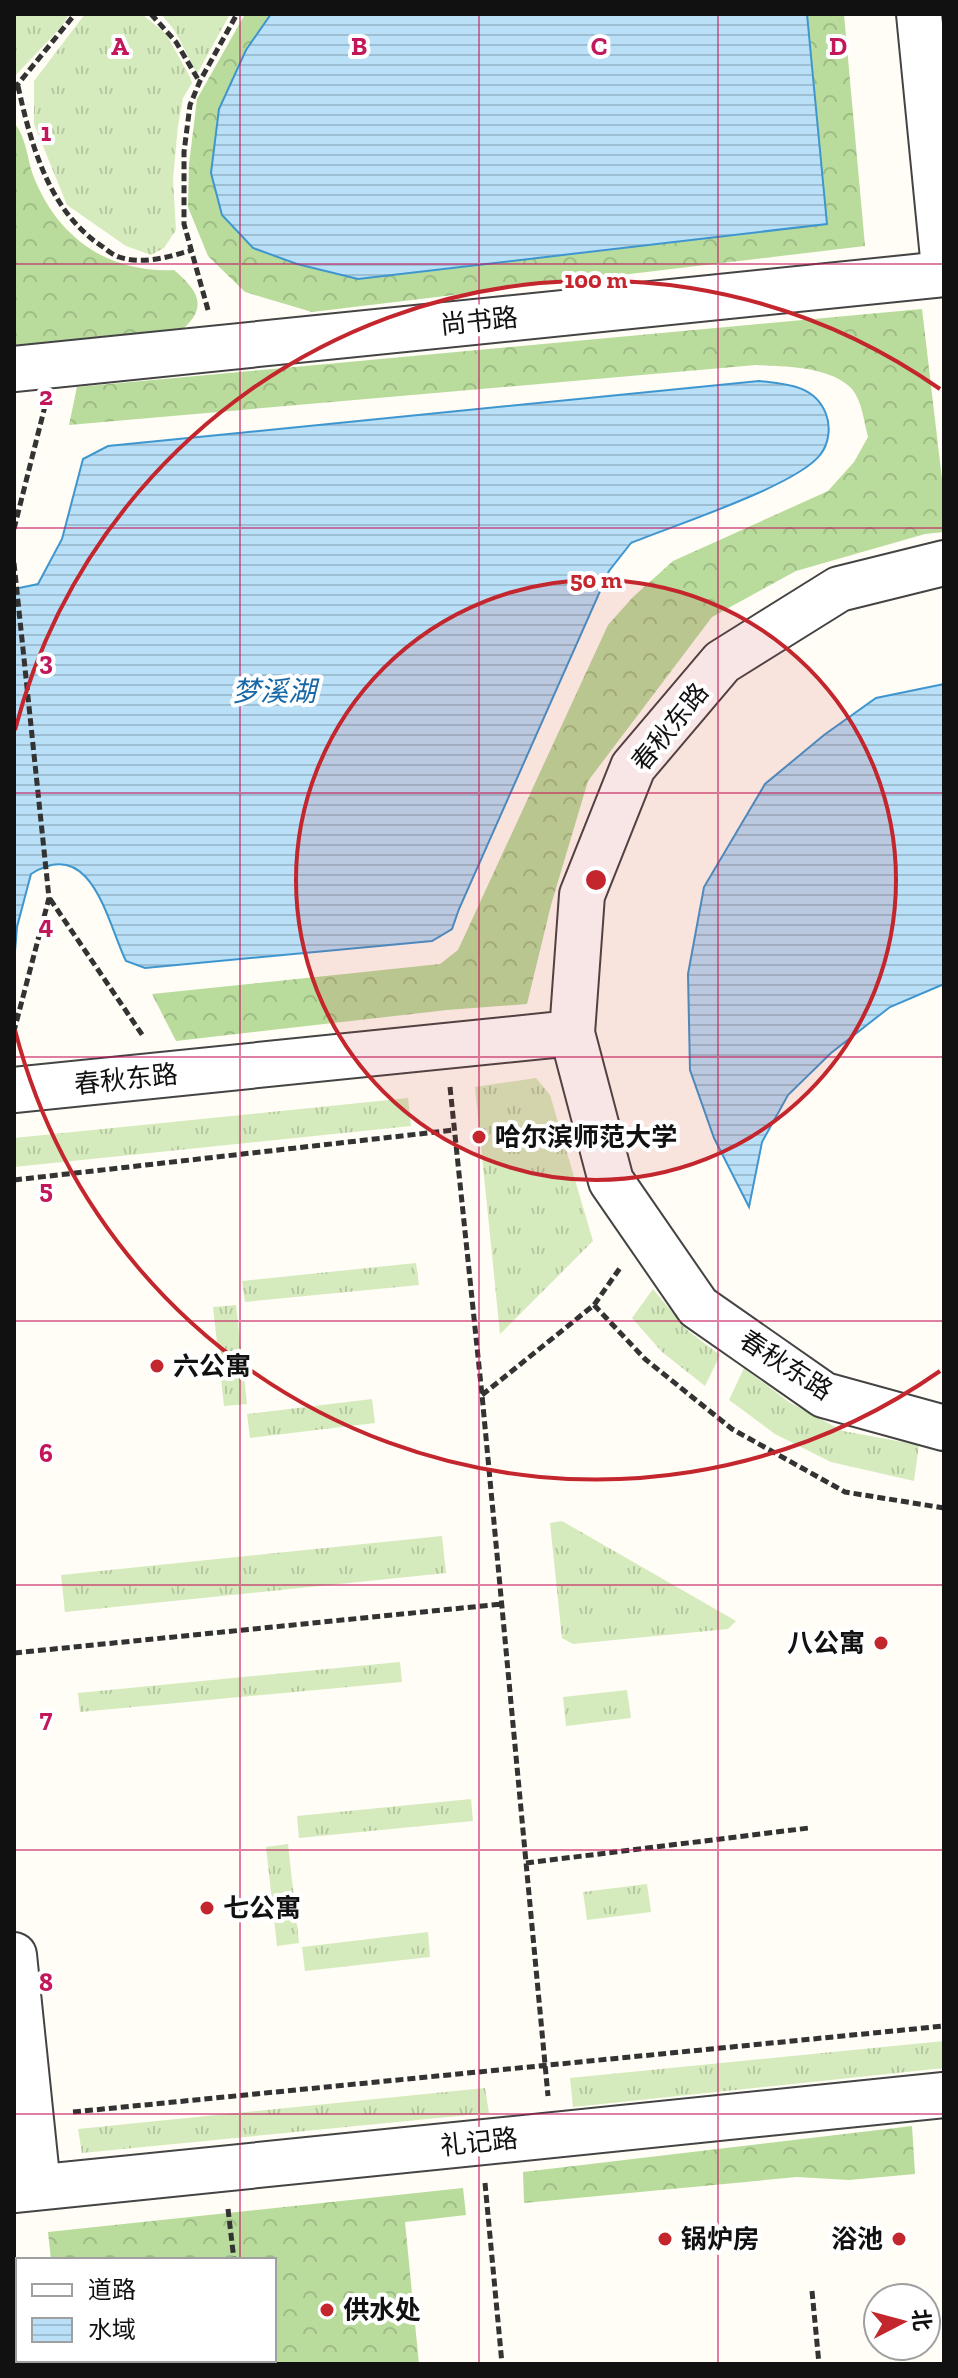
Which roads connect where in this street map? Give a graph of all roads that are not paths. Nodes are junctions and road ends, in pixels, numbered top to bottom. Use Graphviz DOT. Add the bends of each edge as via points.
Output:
graph roads {
  1 [pos="919,14"];
  2 [pos="944,268"];
  3 [pos="944,274"];
  4 [pos="35,366"];
  5 [pos="944,563"];
  6 [pos="572,1033"];
  7 [pos="14,1090"];
  8 [pos="944,1428"];
  9 [pos="14,1955"];
  10 [pos="944,2095"];
  11 [pos="26,2188"];
  1 -- 2 [label="lane"];
  3 -- 4 [label="lane, 尚书路"];
  5 -- 6 [label="lane, 春秋东路" via="839,589 722,662 633,767 582,895"];
  6 -- 7 [label="lane, 春秋东路"];
  6 -- 8 [label="lane, 春秋东路" via="611,1181 698,1307 824,1395"];
  9 -- 11 [label="lane" via="30,2117"];
  10 -- 11 [label="lane, 礼记路"];
}
